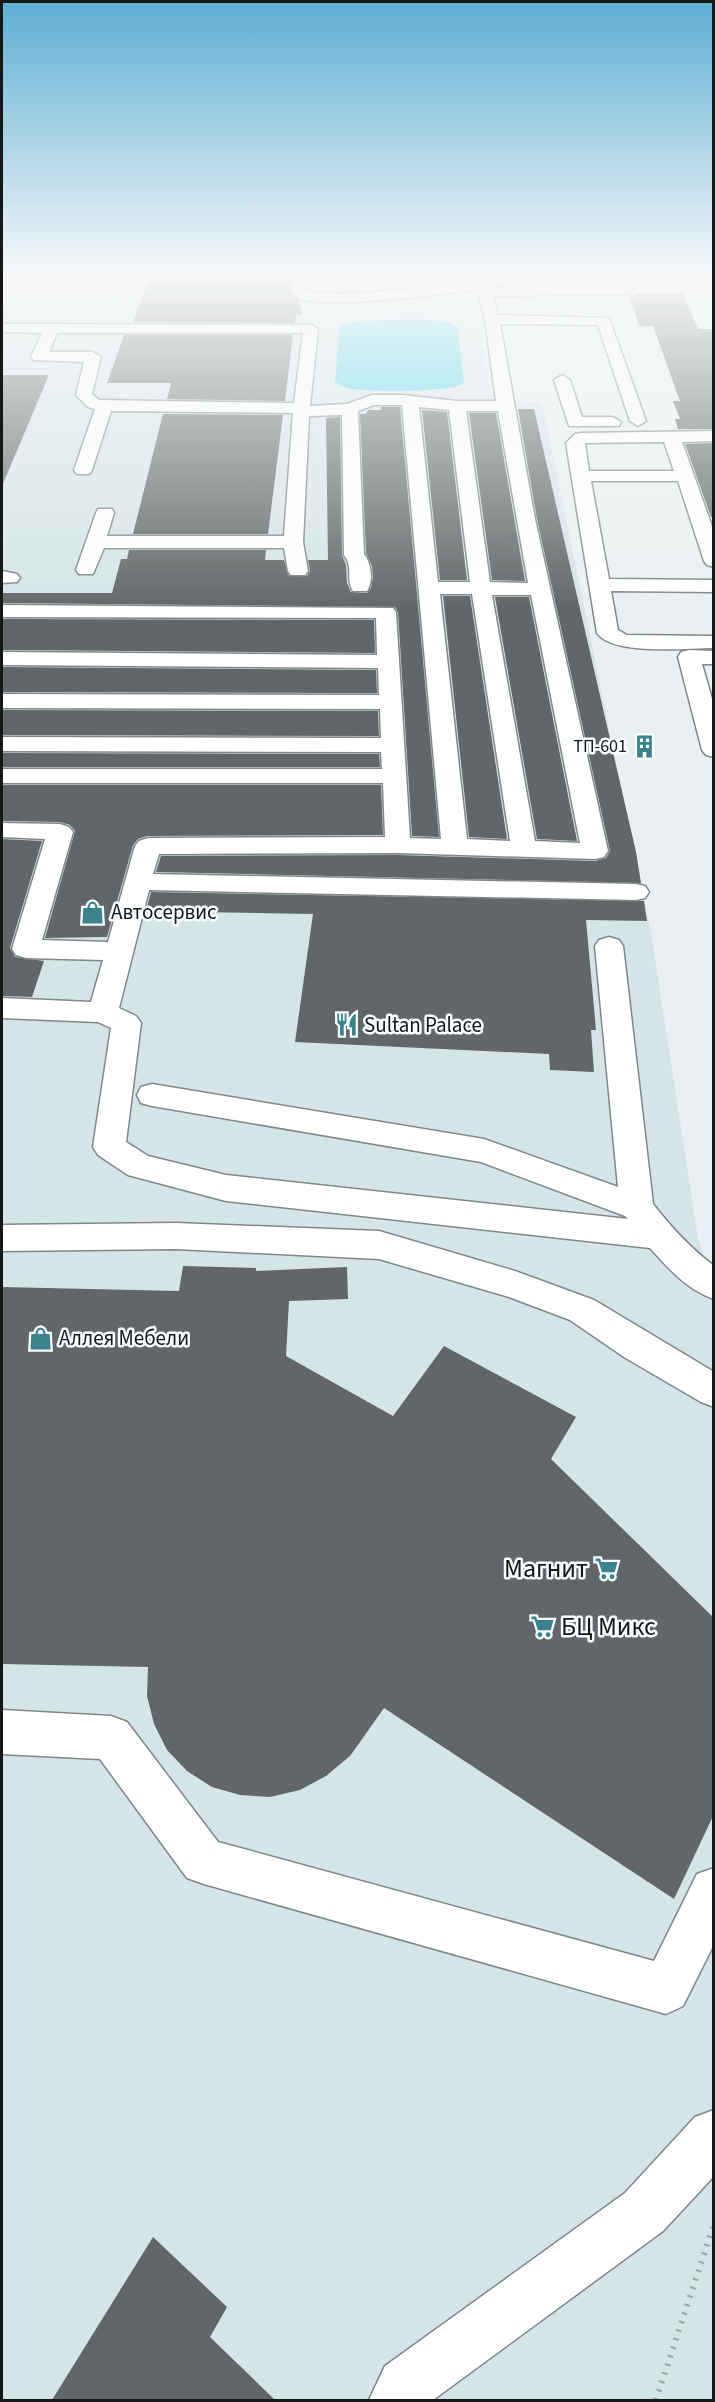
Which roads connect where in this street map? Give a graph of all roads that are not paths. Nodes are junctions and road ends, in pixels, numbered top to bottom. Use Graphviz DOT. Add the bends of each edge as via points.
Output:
graph roads {
  1 [pos="86,386"];
  2 [pos="305,386"];
  3 [pos="501,386"];
  4 [pos="564,386"];
  5 [pos="626,386"];
  6 [pos="410,402"];
  7 [pos="104,406"];
  8 [pos="457,406"];
  9 [pos="504,406"];
  10 [pos="350,409"];
  11 [pos="302,410"];
  12 [pos="638,422"];
  13 [pos="681,436"];
  14 [pos="714,436"];
  15 [pos="83,470"];
  16 [pos="581,476"];
  17 [pos="684,476"];
  18 [pos="105,513"];
  19 [pos="96,542"];
  20 [pos="293,542"];
  21 [pos="714,561"];
  22 [pos="86,570"];
  23 [pos="298,571"];
  24 [pos="600,585"];
  25 [pos="714,586"];
  26 [pos="360,587"];
  27 [pos="428,588"];
  28 [pos="481,589"];
  29 [pos="540,589"];
  30 [pos="2,611"];
  31 [pos="714,642"];
  32 [pos="714,658"];
  33 [pos="2,659"];
  34 [pos="388,662"];
  35 [pos="2,701"];
  36 [pos="390,702"];
  37 [pos="2,744"];
  38 [pos="393,745"];
  39 [pos="714,750"];
  40 [pos="2,776"];
  41 [pos="394,776"];
  42 [pos="2,830"];
  43 [pos="398,845"];
  44 [pos="455,847"];
  45 [pos="524,850"];
  46 [pos="139,882"];
  47 [pos="636,892"];
  48 [pos="609,946"];
  49 [pos="121,951"];
  50 [pos="2,1008"];
  51 [pos="103,1012"];
  52 [pos="152,1095"];
  53 [pos="637,1207"];
  54 [pos="659,1236"];
  55 [pos="2,1238"];
  56 [pos="714,1285"];
  57 [pos="714,1390"];
  58 [pos="2,1732"];
  59 [pos="714,1891"];
  60 [pos="714,2136"];
  61 [pos="398,2400"];
  1 -- 7 [label="lane" via="84,395 94,404"];
  2 -- 11 [label="lane"];
  3 -- 9 [label="lane"];
  4 -- 12 [label="lane" via="575,422"];
  5 -- 12 [label="lane"];
  6 -- 8 [label="lane"];
  6 -- 10 [label="lane" via="372,400"];
  6 -- 27 [label="lane"];
  7 -- 11 [label="lane" via="283,406"];
  7 -- 15 [label="lane"];
  8 -- 9 [label="lane"];
  8 -- 28 [label="lane"];
  9 -- 29 [label="lane"];
  10 -- 11 [label="lane"];
  10 -- 26 [label="lane" via="354,555 360,562"];
  11 -- 20 [label="lane"];
  12 -- 13 [label="lane"];
  13 -- 14 [label="lane"];
  13 -- 16 [label="lane" via="581,438 575,442"];
  13 -- 17 [label="lane"];
  16 -- 17 [label="lane"];
  16 -- 24 [label="lane"];
  17 -- 21 [label="lane"];
  18 -- 19 [label="lane"];
  19 -- 20 [label="lane"];
  19 -- 22 [label="lane"];
  20 -- 23 [label="lane"];
  24 -- 25 [label="lane"];
  24 -- 31 [label="lane" via="608,633 615,638"];
  27 -- 28 [label="lane"];
  27 -- 44 [label="lane"];
  28 -- 29 [label="lane"];
  28 -- 45 [label="lane"];
  29 -- 45 [label="lane" via="595,851"];
  30 -- 34 [label="lane" via="386,612"];
  32 -- 39 [label="lane" via="689,657"];
  33 -- 34 [label="lane"];
  34 -- 36 [label="lane"];
  35 -- 36 [label="lane"];
  36 -- 38 [label="lane"];
  37 -- 38 [label="lane"];
  38 -- 41 [label="lane"];
  40 -- 41 [label="lane"];
  41 -- 43 [label="lane"];
  42 -- 49 [label="lane" via="60,832 26,949"];
  43 -- 44 [label="lane"];
  43 -- 46 [label="lane" via="148,846"];
  44 -- 45 [label="lane"];
  46 -- 47 [label="lane"];
  46 -- 49 [label="lane"];
  48 -- 53 [label="lane"];
  49 -- 51 [label="lane"];
  50 -- 51 [label="lane"];
  51 -- 54 [label="lane" via="126,1023 109,1147 139,1166 226,1188"];
  52 -- 53 [label="lane" via="484,1151"];
  53 -- 54 [label="lane"];
  54 -- 56 [label="lane" via="687,1265"];
  55 -- 57 [label="lane" via="176,1236 378,1245 582,1310"];
  58 -- 59 [label="lane" via="111,1738 204,1861 666,1989"];
  60 -- 61 [label="lane" via="644,2211 405,2386"];
}
